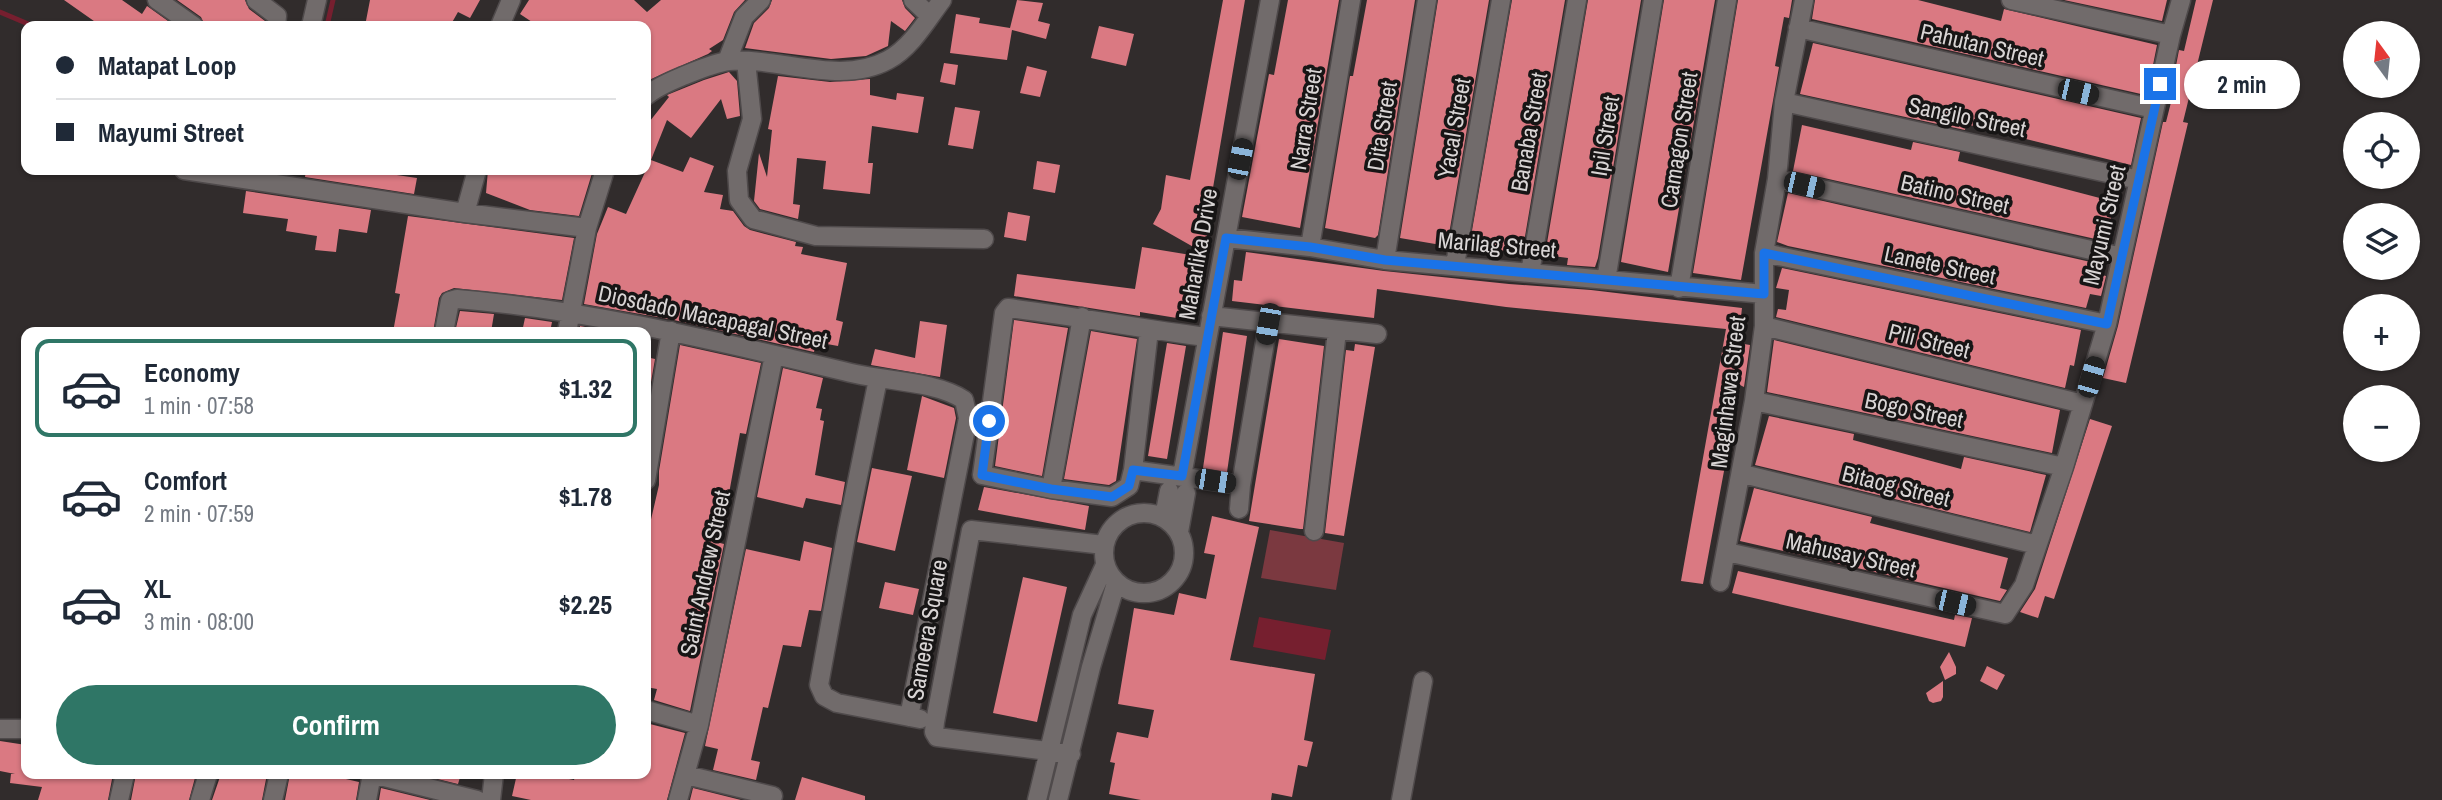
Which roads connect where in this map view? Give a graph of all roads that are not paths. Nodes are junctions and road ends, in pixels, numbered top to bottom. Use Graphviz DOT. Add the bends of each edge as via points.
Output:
graph roads {
  1 [pos="157,0"];
  2 [pos="256,0"];
  3 [pos="317,0"];
  4 [pos="511,0"];
  5 [pos="761,0"];
  6 [pos="913,0"];
  7 [pos="942,0"];
  8 [pos="1270,0"];
  9 [pos="1351,0"];
  10 [pos="1427,0"];
  11 [pos="1501,0"];
  12 [pos="1577,0"];
  13 [pos="1653,0"];
  14 [pos="1727,0"];
  15 [pos="1804,0"];
  16 [pos="2011,0"];
  17 [pos="2181,0"];
  18 [pos="930,16"];
  19 [pos="187,21"];
  20 [pos="276,21"];
  21 [pos="312,21"];
  22 [pos="502,21"];
  23 [pos="1798,28"];
  24 [pos="2171,35"];
  25 [pos="727,61"];
  26 [pos="746,61"];
  27 [pos="651,93"];
  28 [pos="1784,102"];
  29 [pos="2154,109"];
  30 [pos="217,175"];
  31 [pos="476,175"];
  32 [pos="603,175"];
  33 [pos="1777,179"];
  34 [pos="2140,180"];
  35 [pos="465,213"];
  36 [pos="587,228"];
  37 [pos="1226,238"];
  38 [pos="984,239"];
  39 [pos="1310,247"];
  40 [pos="1764,253"];
  41 [pos="2122,257"];
  42 [pos="1385,260"];
  43 [pos="1455,265"];
  44 [pos="1530,273"];
  45 [pos="1606,281"];
  46 [pos="1679,288"];
  47 [pos="1764,294"];
  48 [pos="570,312"];
  49 [pos="1211,316"];
  50 [pos="1082,317"];
  51 [pos="1268,324"];
  52 [pos="2107,324"];
  53 [pos="1764,326"];
  54 [pos="445,327"];
  55 [pos="568,327"];
  56 [pos="650,327"];
  57 [pos="651,327"];
  58 [pos="1149,330"];
  59 [pos="671,331"];
  60 [pos="1337,331"];
  61 [pos="1377,334"];
  62 [pos="1207,337"];
  63 [pos="774,355"];
  64 [pos="878,379"];
  65 [pos="1755,401"];
  66 [pos="2084,404"];
  67 [pos="651,450"];
  68 [pos="2064,467"];
  69 [pos="1133,470"];
  70 [pos="1742,474"];
  71 [pos="1180,483"];
  72 [pos="1241,485"];
  73 [pos="1051,489"];
  74 [pos="1239,509"];
  75 [pos="1164,517"];
  76 [pos="1314,531"];
  77 [pos="1179,532"];
  78 [pos="1104,545"];
  79 [pos="2037,545"];
  80 [pos="1727,552"];
  81 [pos="1105,565"];
  82 [pos="1720,582"];
  83 [pos="1116,583"];
  84 [pos="2005,614"];
  85 [pos="1423,681"];
  86 [pos="1062,699"];
  87 [pos="1083,703"];
  88 [pos="651,711"];
  89 [pos="909,717"];
  90 [pos="935,722"];
  91 [pos="699,725"];
  92 [pos="0,729"];
  93 [pos="21,729"];
  94 [pos="1049,752"];
  95 [pos="1071,754"];
  96 [pos="686,775"];
  97 [pos="124,779"];
  98 [pos="206,779"];
  99 [pos="278,779"];
  100 [pos="371,779"];
  101 [pos="391,779"];
  102 [pos="493,779"];
  103 [pos="774,796"];
  104 [pos="465,799"];
  105 [pos="119,800"];
  106 [pos="200,800"];
  107 [pos="273,800"];
  108 [pos="367,800"];
  109 [pos="491,800"];
  110 [pos="678,800"];
  111 [pos="1037,800"];
  112 [pos="1058,800"];
  113 [pos="1401,800"];
  1 -- 19 [label="street"];
  2 -- 20 [label="street" via="277,16"];
  3 -- 21 [label="street"];
  4 -- 22 [label="street"];
  5 -- 25 [label="street" via="744,18"];
  6 -- 18 [label="street"];
  7 -- 18 [label="street"];
  8 -- 37 [label="street, Maharlika Drive"];
  9 -- 39 [label="street, Narra Street"];
  10 -- 42 [label="street, Dita Street"];
  11 -- 43 [label="street, Yacal Street"];
  12 -- 44 [label="street, Banaba Street"];
  13 -- 45 [label="street, Ipil Street"];
  14 -- 46 [label="street, Camagon Street"];
  15 -- 23 [label="street, Maginhawa Street"];
  16 -- 24 [label="street"];
  17 -- 24 [label="street, Mayumi Street"];
  18 -- 26 [label="street" via="889,60 870,66 825,69"];
  23 -- 28 [label="street, Maginhawa Street"];
  23 -- 29 [label="street, Pahutan Street"];
  24 -- 29 [label="street, Mayumi Street"];
  25 -- 26 [label="street"];
  25 -- 27 [label="street" via="675,79"];
  26 -- 38 [label="street" via="752,119 737,171 738,200 752,219 816,236"];
  28 -- 33 [label="street, Maginhawa Street"];
  28 -- 34 [label="street, Sangilo Street"];
  29 -- 34 [label="street, Mayumi Street"];
  30 -- 35 [label="street"];
  31 -- 35 [label="street"];
  32 -- 36 [label="street"];
  33 -- 40 [label="street, Maginhawa Street"];
  33 -- 41 [label="street, Batino Street"];
  34 -- 41 [label="street, Mayumi Street"];
  35 -- 36 [label="street"];
  36 -- 48 [label="street"];
  37 -- 39 [label="street, Marilag Street"];
  37 -- 49 [label="street, Maharlika Drive"];
  39 -- 42 [label="street, Marilag Street"];
  40 -- 47 [label="street, Maginhawa Street"];
  40 -- 52 [label="street, Lanete Street"];
  41 -- 52 [label="street, Mayumi Street"];
  42 -- 43 [label="street, Marilag Street"];
  43 -- 44 [label="street, Marilag Street"];
  44 -- 45 [label="street, Marilag Street"];
  45 -- 46 [label="street, Marilag Street"];
  46 -- 47 [label="street, Marilag Street"];
  47 -- 53 [label="street, Maginhawa Street"];
  48 -- 54 [label="street, Diosdado Macapagal Street" via="457,299 450,301"];
  48 -- 55 [label="street"];
  48 -- 56 [label="street, Diosdado Macapagal Street"];
  49 -- 51 [label="street"];
  49 -- 62 [label="street, Maharlika Drive"];
  50 -- 58 [label="street"];
  50 -- 73 [label="street"];
  50 -- 73 [label="street" via="1009,308 1004,313 982,475"];
  51 -- 60 [label="street"];
  51 -- 72 [label="street"];
  52 -- 66 [label="street, Mayumi Street"];
  53 -- 65 [label="street, Maginhawa Street"];
  53 -- 66 [label="street, Pili Street"];
  57 -- 59 [label="street, Diosdado Macapagal Street"];
  58 -- 62 [label="street"];
  58 -- 69 [label="street"];
  59 -- 63 [label="street, Diosdado Macapagal Street"];
  59 -- 67 [label="street"];
  60 -- 61 [label="street"];
  60 -- 76 [label="street"];
  62 -- 71 [label="street, Maharlika Drive"];
  63 -- 64 [label="street, Diosdado Macapagal Street"];
  63 -- 91 [label="street, Saint Andrew Street"];
  64 -- 89 [label="street" via="819,685 824,696 837,703"];
  64 -- 89 [label="street, Diosdado Macapagal Street" via="956,395 968,410"];
  65 -- 68 [label="street, Bogo Street"];
  65 -- 70 [label="street, Maginhawa Street"];
  66 -- 68 [label="street, Mayumi Street"];
  68 -- 79 [label="street, Mayumi Street"];
  69 -- 71 [label="street"];
  69 -- 73 [label="street" via="1129,486 1112,497"];
  70 -- 79 [label="street, Bitaog Street"];
  70 -- 80 [label="street, Maginhawa Street"];
  71 -- 72 [label="street"];
  71 -- 75 [label="street"];
  71 -- 77 [label="street"];
  72 -- 74 [label="street"];
  75 -- 77 [label="street"];
  75 -- 78 [label="street" via="1139,512 1127,516 1108,533"];
  77 -- 83 [label="street" via="1184,557 1174,580 1164,588 1139,593"];
  78 -- 81 [label="street"];
  78 -- 90 [label="street, Sameera Square" via="971,530"];
  79 -- 84 [label="street, Mayumi Street" via="2024,585"];
  80 -- 82 [label="street, Maginhawa Street"];
  80 -- 84 [label="street, Mahusay Street"];
  81 -- 83 [label="street"];
  81 -- 86 [label="street" via="1082,615"];
  83 -- 87 [label="street"];
  85 -- 113 [label="street"];
  86 -- 87 [label="street"];
  86 -- 94 [label="street"];
  87 -- 95 [label="street"];
  88 -- 91 [label="street"];
  89 -- 90 [label="street"];
  90 -- 94 [label="street, Sameera Square" via="937,737"];
  91 -- 96 [label="street, Saint Andrew Street"];
  92 -- 93 [label="street"];
  94 -- 95 [label="street, Sameera Square"];
  94 -- 111 [label="street"];
  95 -- 112 [label="street"];
  96 -- 103 [label="street"];
  96 -- 110 [label="street, Saint Andrew Street"];
  97 -- 105 [label="street"];
  98 -- 106 [label="street"];
  99 -- 107 [label="street"];
  100 -- 108 [label="street"];
  101 -- 104 [label="street"];
  102 -- 109 [label="street"];
}
